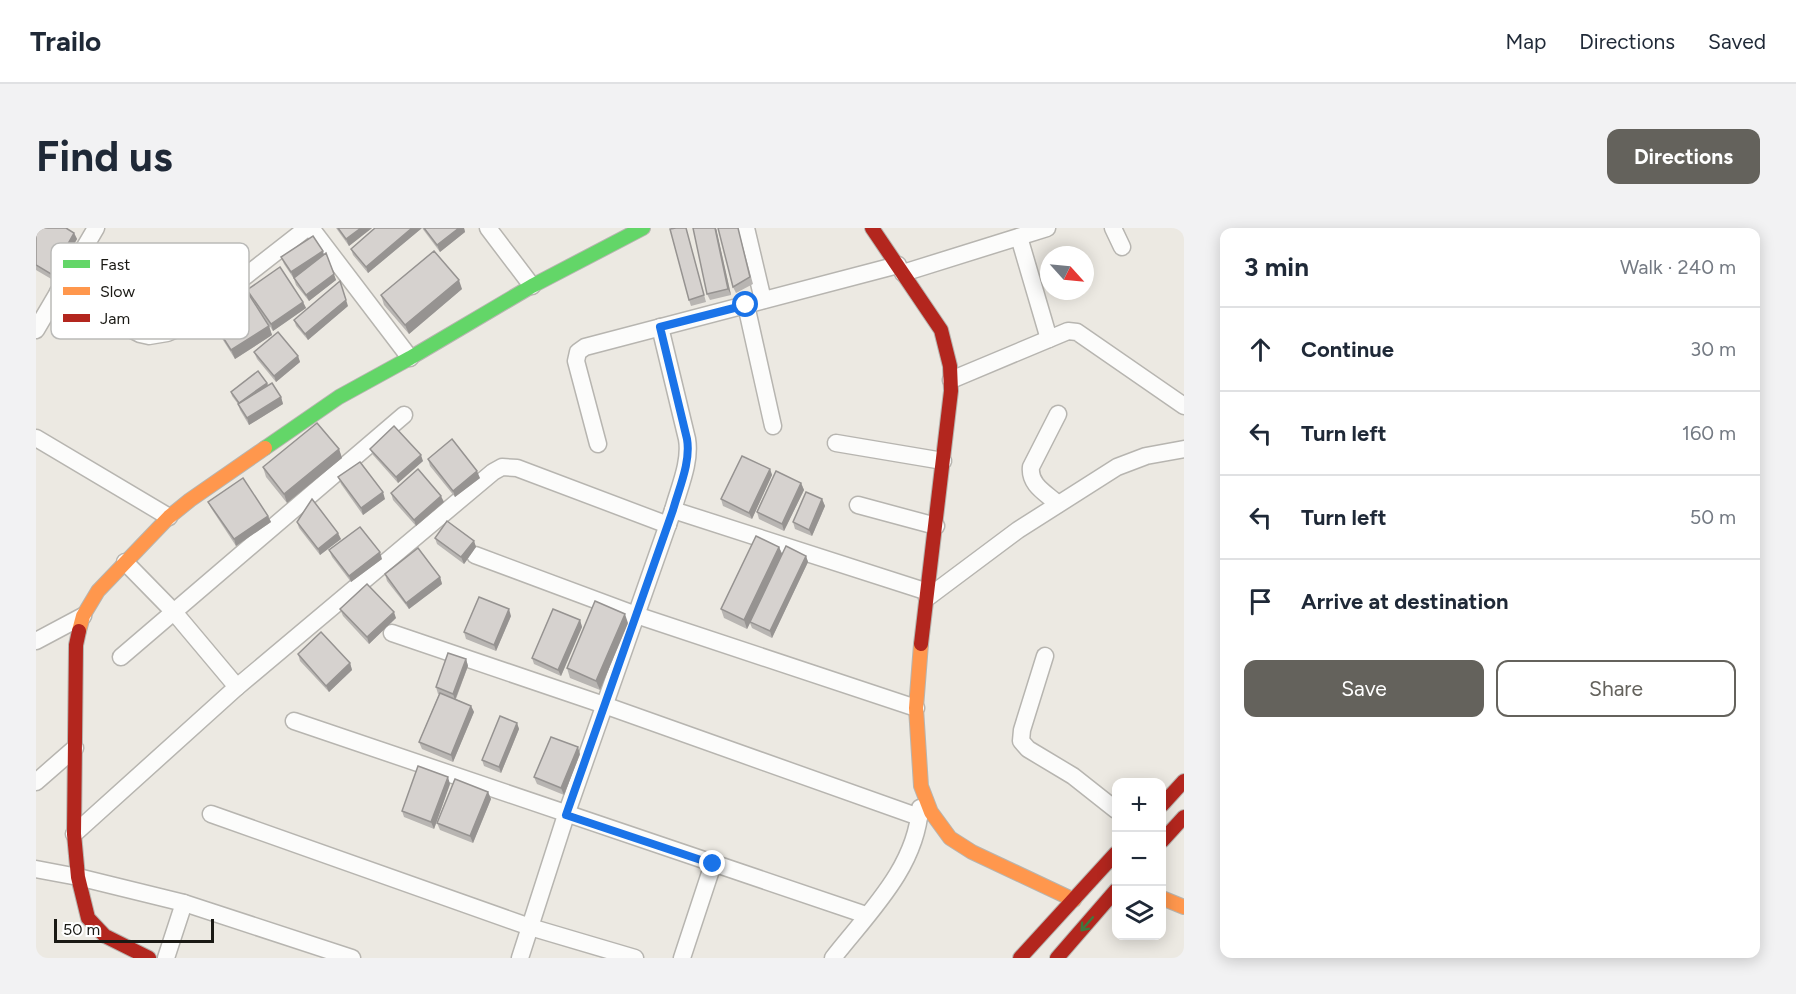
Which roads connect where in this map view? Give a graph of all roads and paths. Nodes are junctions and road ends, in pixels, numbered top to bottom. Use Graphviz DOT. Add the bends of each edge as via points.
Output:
graph roads {
  1 [pos="96,228"];
  2 [pos="309,228"];
  3 [pos="488,228"];
  4 [pos="643,228"];
  5 [pos="746,228"];
  6 [pos="872,228"];
  7 [pos="1047,228"];
  8 [pos="1113,228"];
  9 [pos="993,236"];
  10 [pos="1019,237"];
  11 [pos="87,243"];
  12 [pos="1122,247"];
  13 [pos="900,269"];
  14 [pos="249,274"];
  15 [pos="532,286"];
  16 [pos="763,300"];
  17 [pos="51,304"];
  18 [pos="746,305"];
  19 [pos="660,327"];
  20 [pos="36,330"];
  21 [pos="1049,339"];
  22 [pos="410,358"];
  23 [pos="951,380"];
  24 [pos="1184,406"];
  25 [pos="1058,414"];
  26 [pos="404,415"];
  27 [pos="773,426"];
  28 [pos="36,438"];
  29 [pos="836,443"];
  30 [pos="598,444"];
  31 [pos="1184,449"];
  32 [pos="943,461"];
  33 [pos="1058,504"];
  34 [pos="858,505"];
  35 [pos="670,517"];
  36 [pos="169,518"];
  37 [pos="936,526"];
  38 [pos="475,555"];
  39 [pos="125,562"];
  40 [pos="927,595"];
  41 [pos="174,612"];
  42 [pos="636,615"];
  43 [pos="83,616"];
  44 [pos="392,633"];
  45 [pos="36,641"];
  46 [pos="1045,656"];
  47 [pos="121,657"];
  48 [pos="237,687"];
  49 [pos="604,705"];
  50 [pos="916,708"];
  51 [pos="294,721"];
  52 [pos="75,748"];
  53 [pos="1184,781"];
  54 [pos="36,782"];
  55 [pos="921,786"];
  56 [pos="1166,800"];
  57 [pos="1112,807"];
  58 [pos="211,814"];
  59 [pos="566,815"];
  60 [pos="919,817"];
  61 [pos="1184,817"];
  62 [pos="74,834"];
  63 [pos="1166,836"];
  64 [pos="1112,857"];
  65 [pos="713,864"];
  66 [pos="36,869"];
  67 [pos="78,877"];
  68 [pos="1112,895"];
  69 [pos="1074,900"];
  70 [pos="1166,900"];
  71 [pos="184,903"];
  72 [pos="1184,907"];
  73 [pos="866,915"];
  74 [pos="530,927"];
  75 [pos="149,958"];
  76 [pos="166,958"];
  77 [pos="352,958"];
  78 [pos="520,958"];
  79 [pos="635,958"];
  80 [pos="682,958"];
  81 [pos="833,958"];
  82 [pos="1020,958"];
  83 [pos="1058,958"];
  1 -- 11 [label="street"];
  2 -- 14 [label="street"];
  2 -- 22 [label="street"];
  3 -- 15 [label="street"];
  4 -- 15 [label="street"];
  5 -- 16 [label="street"];
  6 -- 13 [label="street"];
  7 -- 10 [label="street"];
  8 -- 12 [label="street"];
  9 -- 10 [label="street"];
  9 -- 13 [label="street"];
  10 -- 21 [label="street"];
  13 -- 16 [label="street"];
  13 -- 23 [label="street" via="941,330"];
  15 -- 22 [label="street"];
  16 -- 18 [label="street"];
  17 -- 20 [label="street"];
  18 -- 19 [label="street"];
  18 -- 27 [label="street"];
  19 -- 30 [label="street" via="578,352 576,361"];
  19 -- 35 [label="street" via="689,450"];
  21 -- 23 [label="street"];
  21 -- 24 [label="street" via="1068,331 1077,332"];
  22 -- 36 [label="street" via="339,397"];
  23 -- 32 [label="street"];
  25 -- 33 [label="street" via="1031,467 1030,477"];
  26 -- 41 [label="street"];
  28 -- 36 [label="street"];
  29 -- 32 [label="street"];
  31 -- 33 [label="street" via="1117,466"];
  32 -- 37 [label="street"];
  33 -- 40 [label="street"];
  34 -- 37 [label="street"];
  35 -- 40 [label="street"];
  35 -- 42 [label="street"];
  35 -- 48 [label="street" via="517,468 502,467"];
  36 -- 39 [label="street"];
  37 -- 40 [label="street"];
  38 -- 42 [label="street"];
  39 -- 41 [label="street"];
  39 -- 43 [label="street" via="98,591"];
  40 -- 50 [label="street"];
  41 -- 47 [label="street"];
  41 -- 48 [label="street"];
  42 -- 49 [label="street"];
  42 -- 50 [label="street"];
  43 -- 45 [label="street"];
  43 -- 52 [label="street" via="76,645"];
  44 -- 49 [label="street"];
  46 -- 57 [label="street" via="1021,741"];
  48 -- 62 [label="street"];
  49 -- 59 [label="street"];
  49 -- 60 [label="street"];
  50 -- 55 [label="street"];
  51 -- 59 [label="street"];
  52 -- 54 [label="street"];
  52 -- 62 [label="street"];
  53 -- 56 [label="street"];
  55 -- 60 [label="street"];
  55 -- 69 [label="street" via="931,812 950,838"];
  58 -- 74 [label="street"];
  59 -- 65 [label="street"];
  59 -- 74 [label="street"];
  60 -- 73 [label="street" via="900,872"];
  61 -- 63 [label="street"];
  62 -- 67 [label="street"];
  64 -- 69 [label="street"];
  65 -- 73 [label="street"];
  65 -- 80 [label="street"];
  66 -- 67 [label="street"];
  67 -- 71 [label="street"];
  67 -- 75 [label="street" via="88,918 105,936"];
  68 -- 83 [label="street, one-way"];
  69 -- 82 [label="street"];
  70 -- 72 [label="street"];
  71 -- 76 [label="street"];
  71 -- 77 [label="street"];
  73 -- 81 [label="street"];
  74 -- 78 [label="street"];
  74 -- 79 [label="street"];
}
